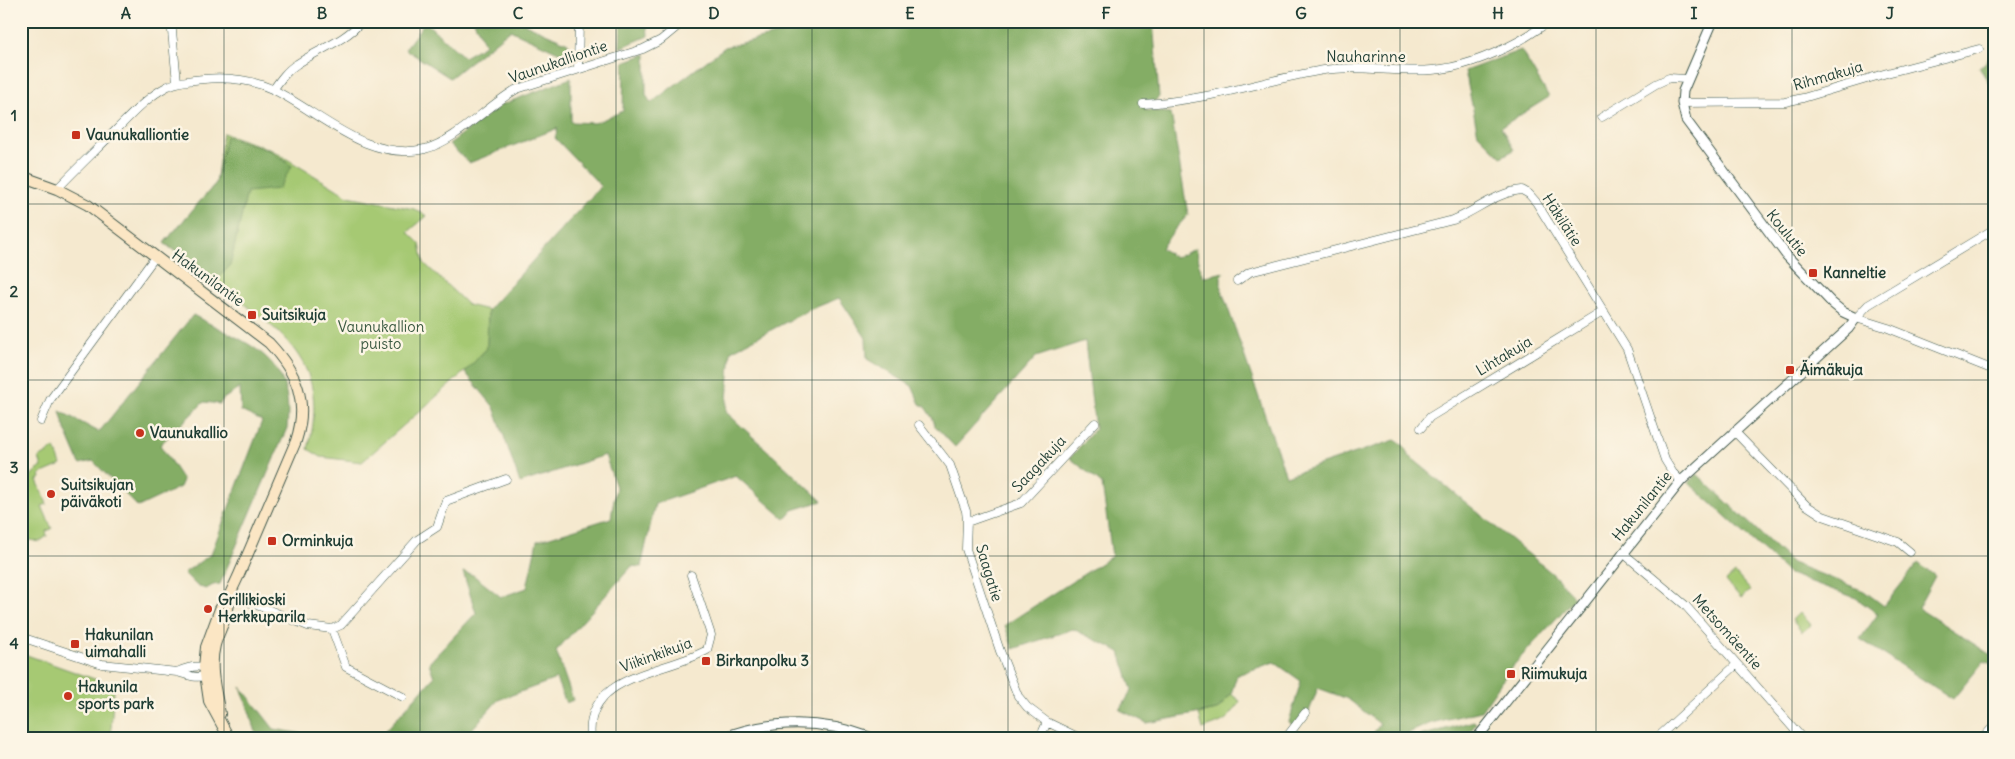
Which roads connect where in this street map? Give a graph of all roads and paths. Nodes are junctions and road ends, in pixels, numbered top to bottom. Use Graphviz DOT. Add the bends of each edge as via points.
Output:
graph roads {
  1 [pos="171,21"];
  2 [pos="362,21"];
  3 [pos="579,21"];
  4 [pos="684,21"];
  5 [pos="1551,21"];
  6 [pos="1713,21"];
  7 [pos="1979,49"];
  8 [pos="578,69"];
  9 [pos="1686,79"];
  10 [pos="177,82"];
  11 [pos="273,90"];
  12 [pos="1682,103"];
  13 [pos="1143,104"];
  14 [pos="1602,117"];
  15 [pos="21,176"];
  16 [pos="57,188"];
  17 [pos="1994,229"];
  18 [pos="155,257"];
  19 [pos="1237,281"];
  20 [pos="1604,312"];
  21 [pos="1856,318"];
  22 [pos="1994,370"];
  23 [pos="41,421"];
  24 [pos="1095,423"];
  25 [pos="919,425"];
  26 [pos="1421,428"];
  27 [pos="1734,431"];
  28 [pos="506,479"];
  29 [pos="1681,481"];
  30 [pos="967,522"];
  31 [pos="1910,552"];
  32 [pos="1623,553"];
  33 [pos="691,574"];
  34 [pos="230,594"];
  35 [pos="332,629"];
  36 [pos="21,637"];
  37 [pos="1738,664"];
  38 [pos="207,671"];
  39 [pos="402,697"];
  40 [pos="1306,713"];
  41 [pos="1047,722"];
  42 [pos="1994,726"];
  43 [pos="229,738"];
  44 [pos="591,738"];
  45 [pos="722,738"];
  46 [pos="872,738"];
  47 [pos="1040,738"];
  48 [pos="1080,738"];
  49 [pos="1286,738"];
  50 [pos="1478,738"];
  51 [pos="1657,738"];
  52 [pos="1802,738"];
  53 [pos="1982,738"];
  1 -- 10 [label="street"];
  2 -- 11 [label="street" via="339,41 297,64"];
  3 -- 8 [label="street"];
  4 -- 8 [label="street, Vaunukalliontie" via="661,40 643,49"];
  5 -- 13 [label="street, Nauharinne" via="1518,41 1450,68 1404,71 1330,69 1225,94"];
  6 -- 9 [label="street, Koulutie"];
  7 -- 12 [label="street, Rihmakuja" via="1790,101"];
  8 -- 11 [label="street, Vaunukalliontie" via="517,89 441,143 415,150 385,149 368,144"];
  9 -- 12 [label="street, Koulutie"];
  9 -- 14 [label="street" via="1669,78"];
  10 -- 11 [label="street, Vaunukalliontie" via="228,78"];
  10 -- 16 [label="street, Vaunukalliontie" via="144,102"];
  12 -- 21 [label="street, Koulutie" via="1690,128 1772,238 1832,303"];
  15 -- 16 [label="main road, Hakunilantie"];
  16 -- 18 [label="main road, Hakunilantie" via="88,205"];
  17 -- 21 [label="street" via="1868,305"];
  18 -- 23 [label="street" via="50,400"];
  18 -- 34 [label="main road, Hakunilantie" via="269,342 290,369 300,393 302,415 296,441"];
  19 -- 20 [label="street, Häkilätie" via="1250,272 1453,220 1501,195 1522,190 1536,202"];
  20 -- 26 [label="street, Lihtakuja" via="1430,417"];
  20 -- 29 [label="street, Häkilätie" via="1627,349 1665,460"];
  21 -- 22 [label="street, Koulutie"];
  21 -- 27 [label="street, Hakunilantie" via="1848,329"];
  24 -- 30 [label="street, Saagakuja" via="1021,503"];
  25 -- 30 [label="street, Saagatie" via="950,465"];
  27 -- 29 [label="street, Hakunilantie"];
  27 -- 31 [label="street" via="1806,505 1823,516 1898,542"];
  28 -- 35 [label="street" via="446,501 437,527 417,540 341,625"];
  29 -- 32 [label="street, Hakunilantie"];
  30 -- 41 [label="street, Saagatie" via="966,549 1012,682 1027,707"];
  32 -- 37 [label="street, Metsomäentie" via="1685,605"];
  32 -- 50 [label="street, Hakunilantie"];
  33 -- 44 [label="street, Viikinkikuja" via="711,635 707,650 691,659 614,686 596,707"];
  34 -- 35 [label="street" via="308,626"];
  34 -- 38 [label="main road, Hakunilantie" via="230,608"];
  35 -- 39 [label="street" via="346,668"];
  36 -- 38 [label="street" via="102,664 177,672 187,676"];
  37 -- 51 [label="street"];
  37 -- 52 [label="street, Metsomäentie"];
  38 -- 43 [label="main road, Hakunilantie" via="209,701"];
  40 -- 49 [label="street"];
  41 -- 47 [label="street"];
  41 -- 48 [label="street, Saagatie"];
  42 -- 53 [label="street"];
  45 -- 46 [label="street" via="751,728 788,723 832,726"];
}
